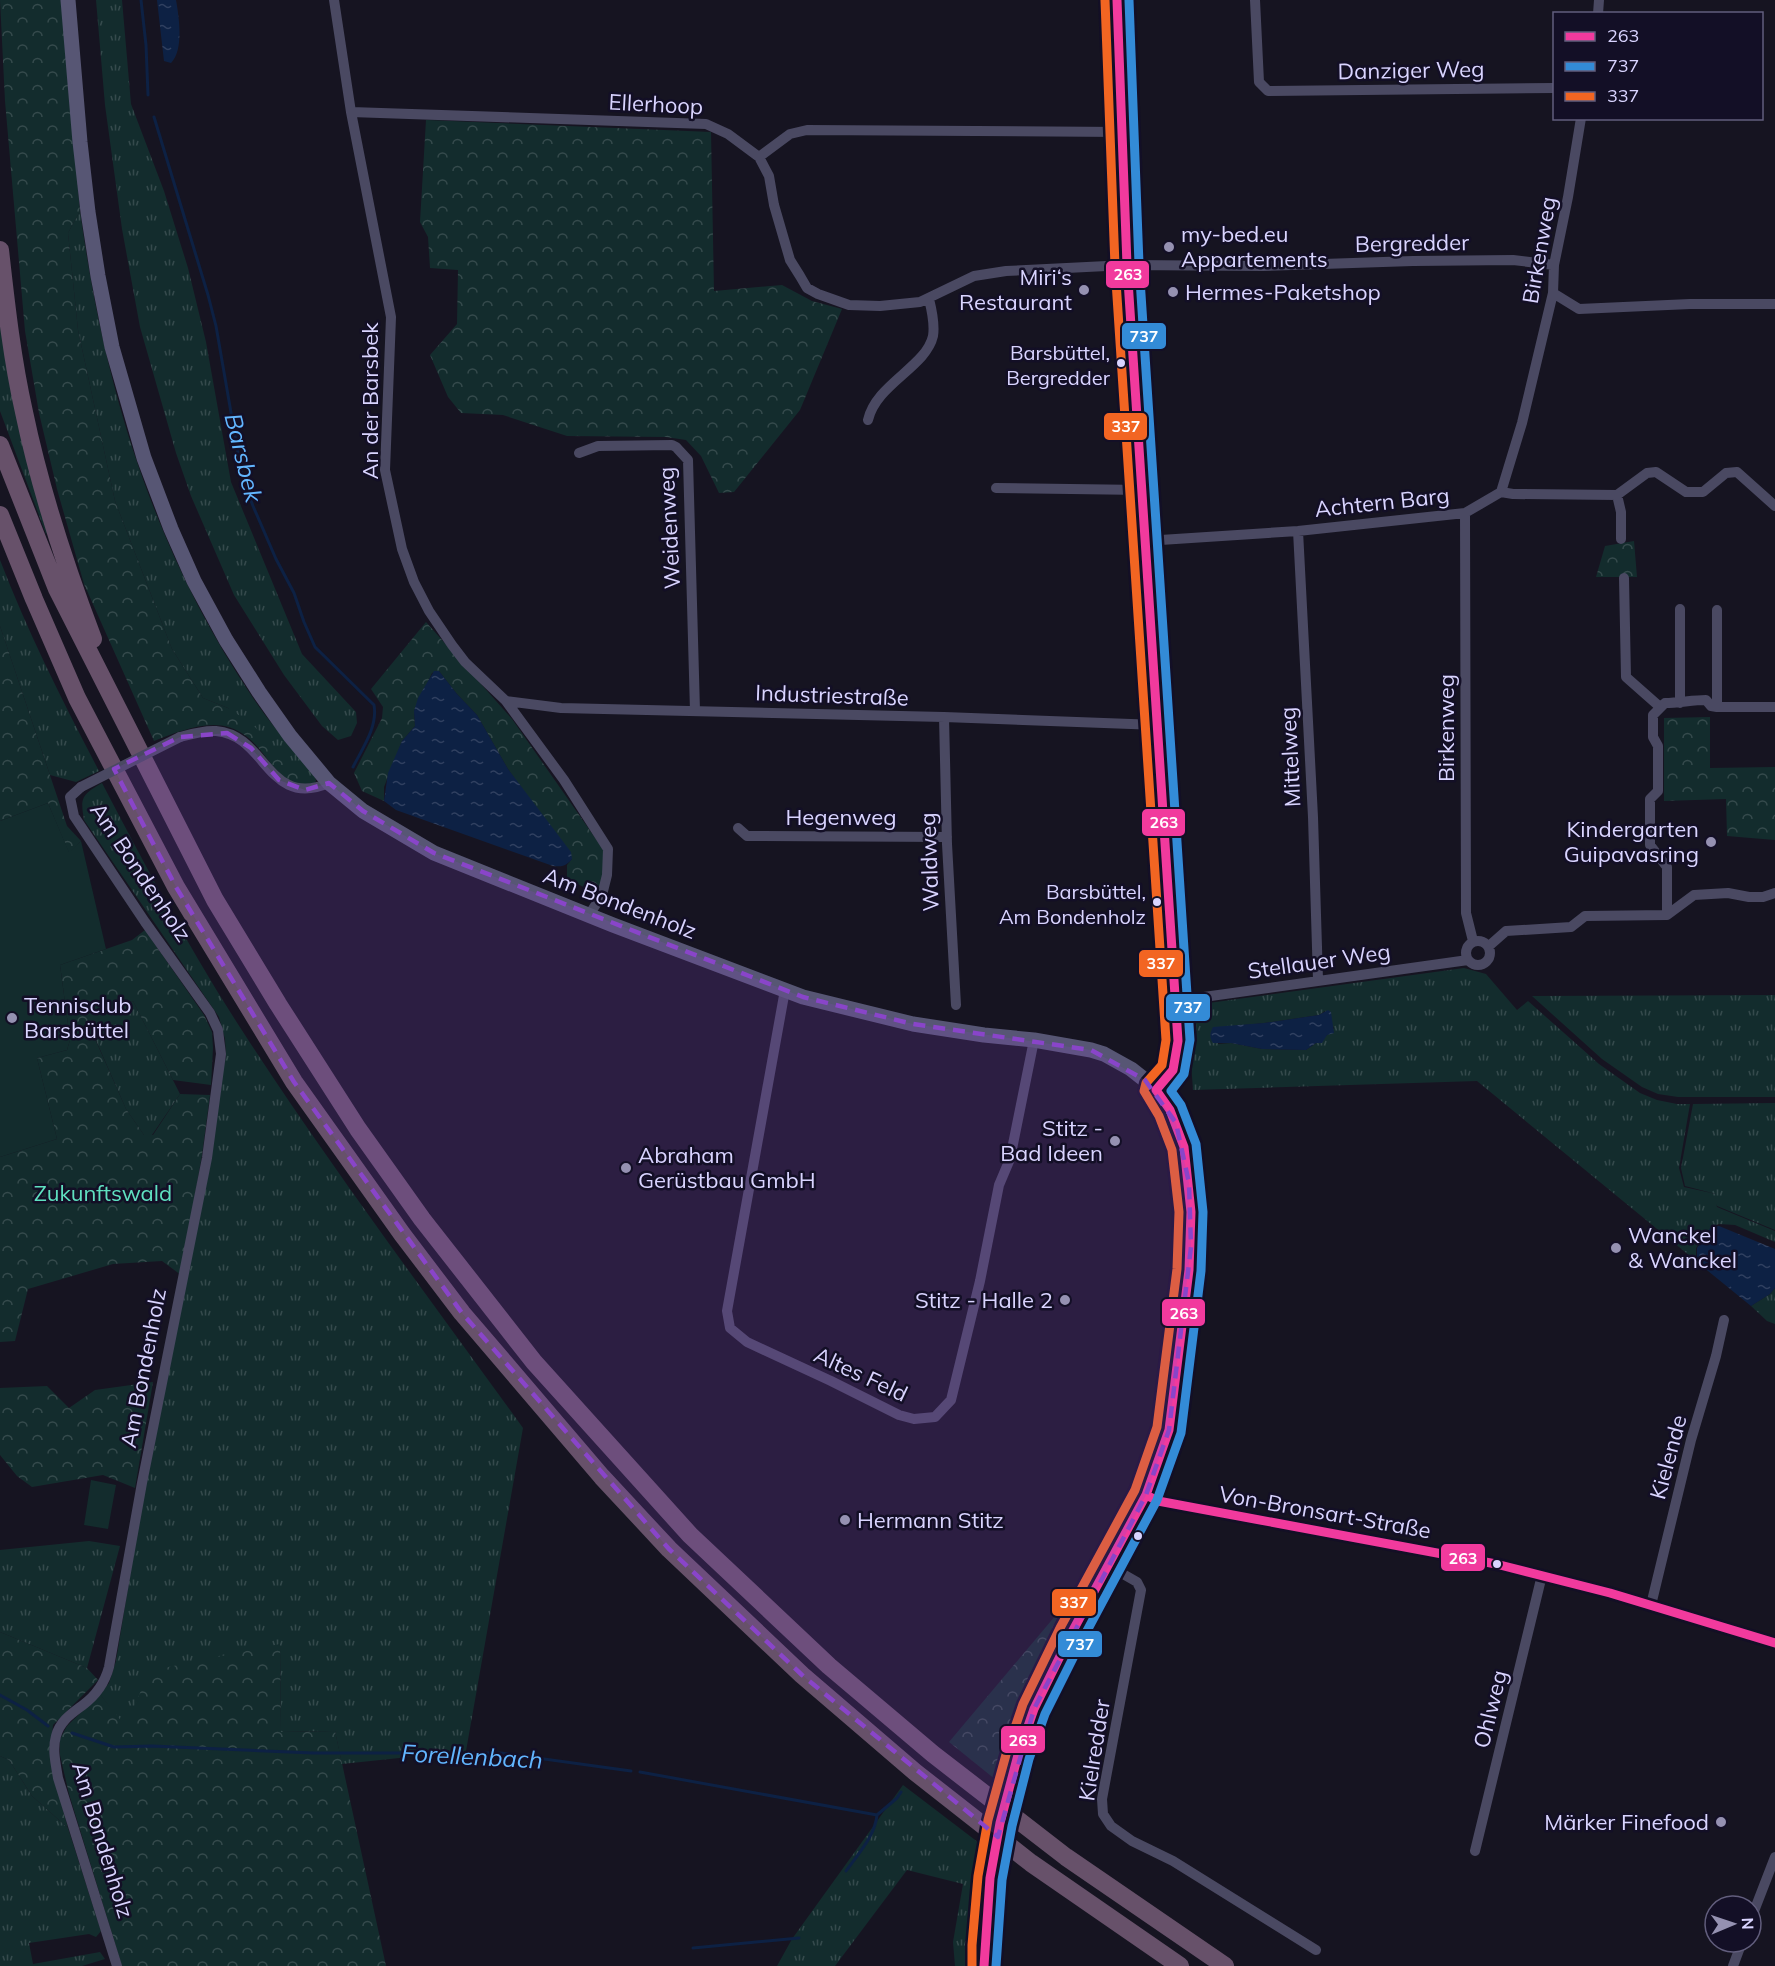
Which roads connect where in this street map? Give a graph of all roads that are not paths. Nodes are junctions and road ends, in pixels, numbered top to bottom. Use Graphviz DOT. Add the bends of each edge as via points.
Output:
graph roads {
  1 [pos="68,0"];
  2 [pos="334,0"];
  3 [pos="1117,0"];
  4 [pos="1255,0"];
  5 [pos="1553,88"];
  6 [pos="351,112"];
  7 [pos="1581,120"];
  8 [pos="1122,132"];
  9 [pos="759,157"];
  10 [pos="0,250"];
  11 [pos="1127,265"];
  12 [pos="1554,265"];
  13 [pos="1553,293"];
  14 [pos="929,299"];
  15 [pos="1775,304"];
  16 [pos="868,420"];
  17 [pos="0,445"];
  18 [pos="579,453"];
  19 [pos="996,488"];
  20 [pos="1143,490"];
  21 [pos="1501,492"];
  22 [pos="1617,495"];
  23 [pos="1775,506"];
  24 [pos="1465,513"];
  25 [pos="0,515"];
  26 [pos="1298,531"];
  27 [pos="1621,539"];
  28 [pos="1145,541"];
  29 [pos="1624,578"];
  30 [pos="1680,609"];
  31 [pos="1717,610"];
  32 [pos="506,701"];
  33 [pos="1680,702"];
  34 [pos="1660,707"];
  35 [pos="1717,707"];
  36 [pos="1775,707"];
  37 [pos="695,711"];
  38 [pos="944,717"];
  39 [pos="1158,725"];
  40 [pos="128,730"];
  41 [pos="329,783"];
  42 [pos="738,828"];
  43 [pos="947,837"];
  44 [pos="1775,892"];
  45 [pos="589,915"];
  46 [pos="1667,915"];
  47 [pos="1473,942"];
  48 [pos="1489,946"];
  49 [pos="1468,960"];
  50 [pos="1318,980"];
  51 [pos="785,990"];
  52 [pos="1176,1001"];
  53 [pos="956,1005"];
  54 [pos="1034,1040"];
  55 [pos="1156,1090"];
  56 [pos="1724,1320"];
  57 [pos="1146,1496"];
  58 [pos="1109,1566"];
  59 [pos="1542,1575"];
  60 [pos="1651,1605"];
  61 [pos="1775,1643"];
  62 [pos="1475,1851"];
  63 [pos="1775,1857"];
  64 [pos="1761,1894"];
  65 [pos="1316,1950"];
  66 [pos="117,1966"];
  67 [pos="984,1966"];
  68 [pos="1180,1966"];
  69 [pos="1225,1966"];
  1 -- 41 [label="main road" via="96,266 112,347 144,458 194,581 226,640 290,736"];
  2 -- 6 [label="street, An der Barsbek"];
  3 -- 8 [label="street"];
  4 -- 5 [label="street, Danziger Weg" via="1259,82 1268,91"];
  6 -- 9 [label="street, Ellerhoop" via="706,124 728,134"];
  6 -- 32 [label="street, An der Barsbek" via="391,316 385,470 402,549 429,611 452,645"];
  7 -- 12 [label="street, Birkenweg"];
  8 -- 9 [label="street" via="807,130 789,134"];
  8 -- 11 [label="street"];
  9 -- 14 [label="street, Bergredder" via="769,176 790,260 807,288 849,305 906,304"];
  10 -- 40 [label="highway" via="24,412 42,487"];
  11 -- 12 [label="street, Bergredder" via="1514,260"];
  11 -- 14 [label="street, Bergredder" via="974,276"];
  11 -- 20 [label="street"];
  12 -- 13 [label="street, Birkenweg"];
  13 -- 15 [label="street" via="1580,309"];
  13 -- 21 [label="street, Birkenweg"];
  14 -- 16 [label="street" via="933,324 925,352 878,397"];
  17 -- 40 [label="highway" via="57,590"];
  18 -- 37 [label="street, Weidenweg" via="597,446 672,445 688,460"];
  19 -- 20 [label="street"];
  20 -- 28 [label="street"];
  21 -- 22 [label="street"];
  21 -- 24 [label="street, Achtern Barg"];
  22 -- 23 [label="street" via="1647,472 1656,472 1686,492 1703,492 1726,473 1737,472"];
  22 -- 27 [label="street"];
  24 -- 26 [label="street, Achtern Barg"];
  24 -- 47 [label="street, Birkenweg" via="1466,913"];
  25 -- 68 [label="highway" via="77,698 182,896 294,1082 462,1313 661,1541 802,1675 915,1772 1031,1863"];
  26 -- 28 [label="street, Achtern Barg"];
  26 -- 50 [label="street, Mittelweg"];
  28 -- 39 [label="street"];
  29 -- 34 [label="street" via="1626,677"];
  30 -- 33 [label="street"];
  31 -- 35 [label="street"];
  32 -- 37 [label="street, Industriestraße" via="561,708"];
  32 -- 45 [label="street, An der Barsbek" via="608,849 602,895"];
  33 -- 34 [label="street"];
  33 -- 35 [label="street" via="1706,700"];
  34 -- 46 [label="street" via="1653,715 1658,791 1650,799 1650,845 1667,867"];
  35 -- 36 [label="street"];
  37 -- 38 [label="street, Industriestraße"];
  38 -- 39 [label="street, Industriestraße"];
  38 -- 43 [label="street, Waldweg"];
  39 -- 52 [label="street"];
  40 -- 69 [label="highway" via="215,900 358,1129 474,1287 578,1413 690,1535 830,1666 933,1754 1066,1857"];
  41 -- 45 [label="main road, Am Bondenholz" via="363,811 434,853"];
  41 -- 66 [label="street, Am Bondenholz, bridge" via="305,790 294,788 279,780 251,748 215,730 180,737 81,787 70,797 74,816 210,1012 218,1030 221,1054 207,1158 142,1483 110,1667 100,1686 65,1718 55,1737 58,1778"];
  42 -- 43 [label="street, Hegenweg" via="747,836"];
  43 -- 53 [label="street, Waldweg"];
  44 -- 46 [label="street" via="1756,897 1728,893 1694,895"];
  45 -- 51 [label="main road, Am Bondenholz"];
  46 -- 48 [label="street" via="1585,916 1571,927 1506,931"];
  47 -- 48 [label="street" via="1482,941"];
  47 -- 49 [label="street" via="1467,946"];
  48 -- 49 [label="street, Stellauer Weg" via="1490,954 1482,964"];
  49 -- 50 [label="street, Stellauer Weg"];
  50 -- 52 [label="street, Stellauer Weg"];
  51 -- 54 [label="main road, Am Bondenholz" via="913,1024"];
  51 -- 54 [label="street, Altes Feld" via="727,1311 730,1328 765,1351 914,1419 935,1417 951,1400 999,1185 1010,1159"];
  52 -- 55 [label="street" via="1178,1041 1173,1070"];
  54 -- 55 [label="main road, Am Bondenholz" via="1104,1054 1131,1069"];
  55 -- 57 [label="main road, Am Bondenholz" via="1170,1110 1184,1147 1191,1247 1169,1430"];
  56 -- 60 [label="street, Kielende"];
  57 -- 58 [label="main road, Am Bondenholz"];
  57 -- 59 [label="street, Von-Bronsart-Straße"];
  58 -- 65 [label="street, Kielredder" via="1137,1582 1141,1590 1102,1798 1103,1814 1111,1826 1132,1841 1173,1861"];
  58 -- 67 [label="main road, Am Bondenholz, bridge" via="1034,1709 1018,1755 990,1878"];
  59 -- 60 [label="street, Von-Bronsart-Straße"];
  59 -- 62 [label="street, Ohlweg"];
  60 -- 61 [label="street, Von-Bronsart-Straße"];
  63 -- 64 [label="street"];
}
